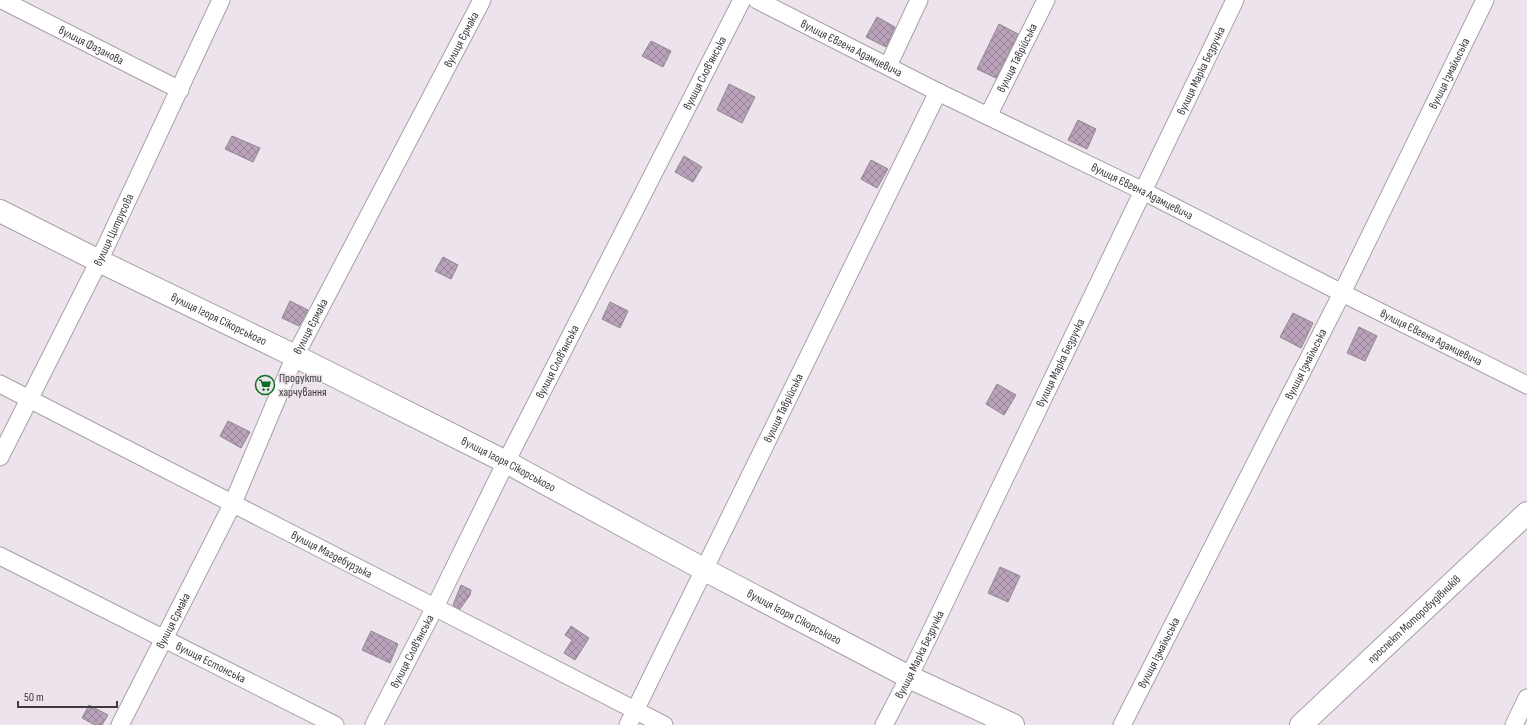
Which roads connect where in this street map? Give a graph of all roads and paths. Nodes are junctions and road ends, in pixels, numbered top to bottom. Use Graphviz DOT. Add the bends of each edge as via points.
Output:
graph roads {
  1 [pos="2,0"];
  2 [pos="221,0"];
  3 [pos="482,0"];
  4 [pos="742,0"];
  5 [pos="757,0"];
  6 [pos="919,0"];
  7 [pos="1046,0"];
  8 [pos="1235,0"];
  9 [pos="1485,0"];
  10 [pos="888,66"];
  11 [pos="180,90"];
  12 [pos="938,92"];
  13 [pos="988,116"];
  14 [pos="1142,191"];
  15 [pos="0,212"];
  16 [pos="99,261"];
  17 [pos="1342,293"];
  18 [pos="295,356"];
  19 [pos="0,384"];
  20 [pos="1527,386"];
  21 [pos="28,399"];
  22 [pos="0,457"];
  23 [pos="506,462"];
  24 [pos="233,503"];
  25 [pos="1527,513"];
  26 [pos="0,556"];
  27 [pos="705,570"];
  28 [pos="436,607"];
  29 [pos="164,639"];
  30 [pos="909,677"];
  31 [pos="1527,698"];
  32 [pos="632,718"];
  33 [pos="120,725"];
  34 [pos="336,725"];
  35 [pos="374,725"];
  36 [pos="664,725"];
  37 [pos="884,725"];
  38 [pos="1013,725"];
  39 [pos="1122,725"];
  40 [pos="1301,725"];
  41 [pos="1514,725"];
  1 -- 11 [label="street, вулиця Фазанова"];
  2 -- 11 [label="street, вулиця Цитрусова"];
  3 -- 18 [label="street, вулиця Єрмака"];
  4 -- 23 [label="street, вулиця Слов’янська"];
  5 -- 10 [label="street, вулиця Євгена Адамцевича"];
  6 -- 10 [label="street"];
  7 -- 13 [label="street, вулиця Таврійська"];
  8 -- 14 [label="street, вулиця Марка Безручка"];
  9 -- 17 [label="street, вулиця Ізмаїльська"];
  10 -- 12 [label="street, вулиця Євгена Адамцевича"];
  11 -- 16 [label="street, вулиця Цитрусова"];
  12 -- 13 [label="street, вулиця Євгена Адамцевича"];
  12 -- 27 [label="street, вулиця Таврійська"];
  13 -- 14 [label="street, вулиця Євгена Адамцевича"];
  14 -- 17 [label="street, вулиця Євгена Адамцевича"];
  14 -- 30 [label="street, вулиця Марка Безручка"];
  15 -- 16 [label="main road, вулиця Ігоря Сікорського"];
  16 -- 18 [label="main road, вулиця Ігоря Сікорського"];
  16 -- 21 [label="street, вулиця Цитрусова"];
  17 -- 20 [label="street, вулиця Євгена Адамцевича"];
  17 -- 39 [label="street, вулиця Ізмаїльська"];
  18 -- 23 [label="main road, вулиця Ігоря Сікорського"];
  18 -- 24 [label="street, вулиця Єрмака"];
  19 -- 21 [label="street, вулиця Магдебурзька"];
  21 -- 22 [label="street, вулиця Цитрусова"];
  21 -- 24 [label="street, вулиця Магдебурзька"];
  23 -- 27 [label="main road, вулиця Ігоря Сікорського"];
  23 -- 28 [label="street, вулиця Слов’янська"];
  24 -- 28 [label="street, вулиця Магдебурзька"];
  24 -- 29 [label="street, вулиця Єрмака"];
  25 -- 40 [label="main road, проспект Моторобудівників"];
  26 -- 29 [label="street, вулиця Естонська"];
  27 -- 30 [label="main road, вулиця Ігоря Сікорського"];
  27 -- 32 [label="street, вулиця Таврійська"];
  28 -- 32 [label="street, вулиця Магдебурзька"];
  28 -- 35 [label="street, вулиця Слов’янська"];
  29 -- 33 [label="street, вулиця Єрмака"];
  29 -- 34 [label="street, вулиця Естонська"];
  30 -- 37 [label="street, вулиця Марка Безручка"];
  30 -- 38 [label="main road, вулиця Ігоря Сікорського"];
  31 -- 41 [label="street"];
  32 -- 36 [label="street, вулиця Магдебурзька"];
}
